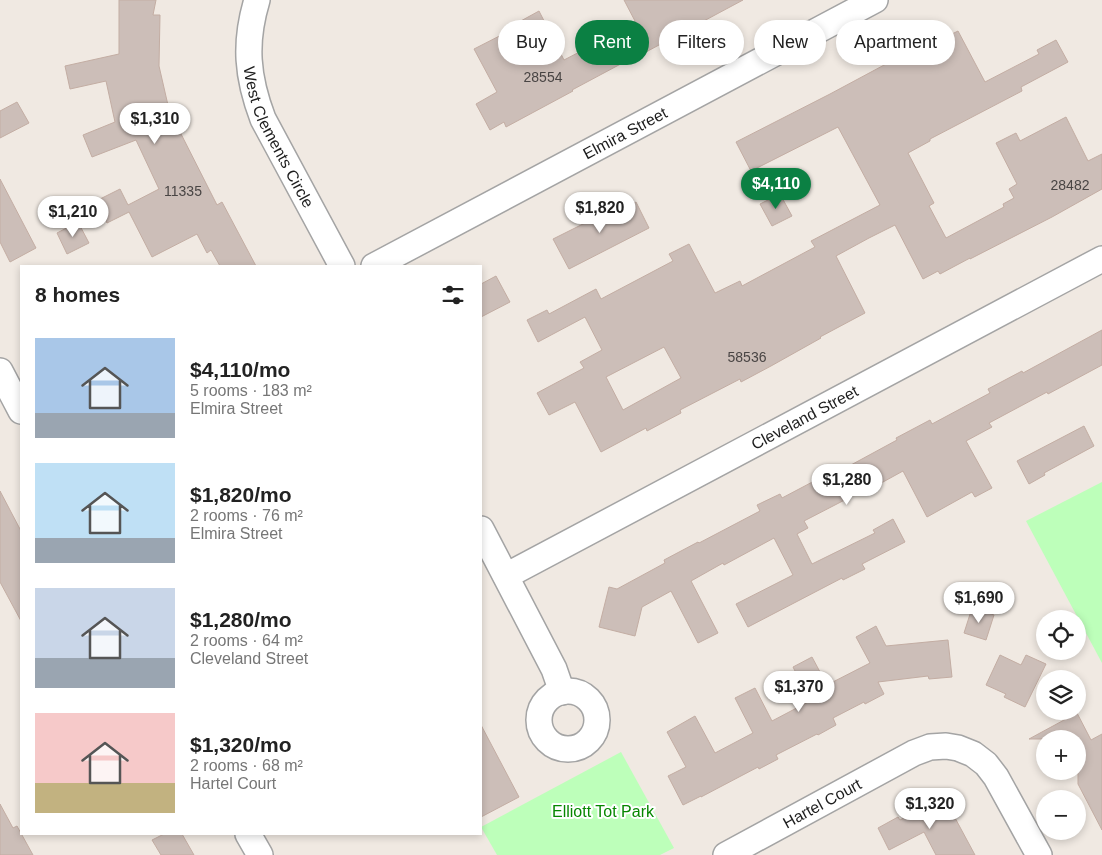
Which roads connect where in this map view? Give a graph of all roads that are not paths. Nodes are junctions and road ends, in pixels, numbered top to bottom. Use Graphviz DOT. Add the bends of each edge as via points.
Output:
graph roads {
  1 [pos="257,0"];
  2 [pos="875,0"];
  3 [pos="1102,259"];
  4 [pos="341,265"];
  5 [pos="376,265"];
  6 [pos="0,371"];
  7 [pos="20,409"];
  8 [pos="482,531"];
  9 [pos="506,576"];
  10 [pos="562,692"];
  11 [pos="249,835"];
  12 [pos="260,855"];
  13 [pos="726,855"];
  14 [pos="1039,855"];
  1 -- 4 [label="street, West Clements Circle" via="249,38 250,72 256,99 263,119"];
  2 -- 5 [label="street, Elmira Street"];
  3 -- 9 [label="street, Cleveland Street"];
  6 -- 7 [label="street"];
  8 -- 9 [label="street"];
  9 -- 10 [label="street" via="554,669"];
  11 -- 12 [label="street"];
  13 -- 14 [label="street, Hartel Court" via="914,753 946,746 973,754 986,764"];
}
